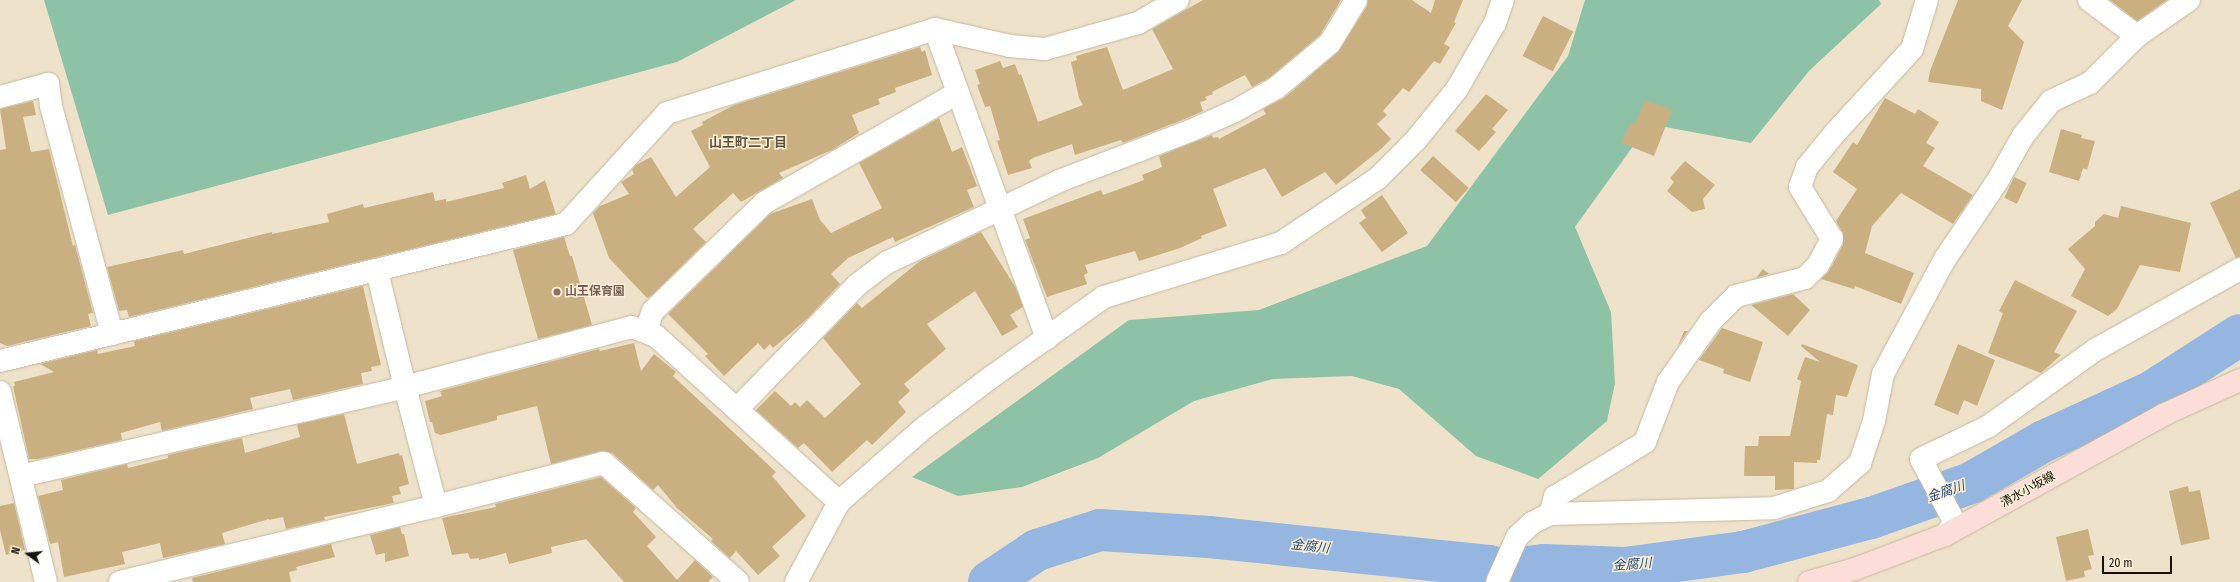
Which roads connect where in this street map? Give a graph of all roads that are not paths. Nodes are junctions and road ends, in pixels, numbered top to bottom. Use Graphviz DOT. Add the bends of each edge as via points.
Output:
graph roads {
  1 [pos="1178,0"];
  2 [pos="1356,0"];
  3 [pos="1503,0"];
  4 [pos="1927,0"];
  5 [pos="2089,0"];
  6 [pos="2189,0"];
  7 [pos="935,29"];
  8 [pos="2137,36"];
  9 [pos="958,93"];
  10 [pos="0,97"];
  11 [pos="1001,209"];
  12 [pos="2240,269"];
  13 [pos="378,271"];
  14 [pos="646,331"];
  15 [pos="112,334"];
  16 [pos="1047,338"];
  17 [pos="0,361"];
  18 [pos="2240,380"];
  19 [pos="404,387"];
  20 [pos="0,392"];
  21 [pos="738,408"];
  22 [pos="21,476"];
  23 [pos="839,502"];
  24 [pos="436,506"];
  25 [pos="1541,518"];
  26 [pos="1950,529"];
  27 [pos="46,582"];
  28 [pos="120,582"];
  29 [pos="738,582"];
  30 [pos="796,582"];
  31 [pos="1496,582"];
  32 [pos="1809,582"];
  1 -- 7 [label="street" via="1138,23 1045,49 1010,46"];
  2 -- 11 [label="street" via="1330,43 1276,88 1197,128 1059,180"];
  3 -- 16 [label="street" via="1495,23 1457,89 1416,140 1378,178 1281,243 1104,297"];
  4 -- 25 [label="street" via="1912,49 1807,167 1800,187 1832,239 1818,265 1805,278 1736,296 1712,321 1668,382 1645,442 1555,497"];
  5 -- 8 [label="street"];
  6 -- 8 [label="street"];
  7 -- 9 [label="street"];
  7 -- 13 [label="street" via="667,113 566,224"];
  8 -- 25 [label="street" via="2090,83 2051,101 2024,136 1945,259 1883,374 1874,421 1860,463 1828,491 1774,508"];
  9 -- 11 [label="street"];
  9 -- 14 [label="street" via="764,203 653,311"];
  10 -- 15 [label="street" via="48,84"];
  11 -- 16 [label="street"];
  11 -- 21 [label="street" via="888,262 857,285"];
  12 -- 26 [label="street" via="2095,350 1989,426 1921,459"];
  13 -- 15 [label="street"];
  13 -- 19 [label="street"];
  14 -- 19 [label="street" via="632,327"];
  14 -- 21 [label="street" via="656,336"];
  15 -- 17 [label="street"];
  16 -- 23 [label="street" via="925,428"];
  18 -- 26 [label="main road, 清水小坂線" via="2163,416"];
  19 -- 22 [label="street"];
  19 -- 24 [label="street"];
  20 -- 22 [label="street"];
  21 -- 23 [label="street"];
  22 -- 27 [label="street"];
  23 -- 30 [label="street"];
  24 -- 28 [label="street"];
  24 -- 29 [label="street" via="604,463"];
  25 -- 31 [label="street" via="1517,536"];
  26 -- 32 [label="main road, 清水小坂線" via="1854,569"];
}
